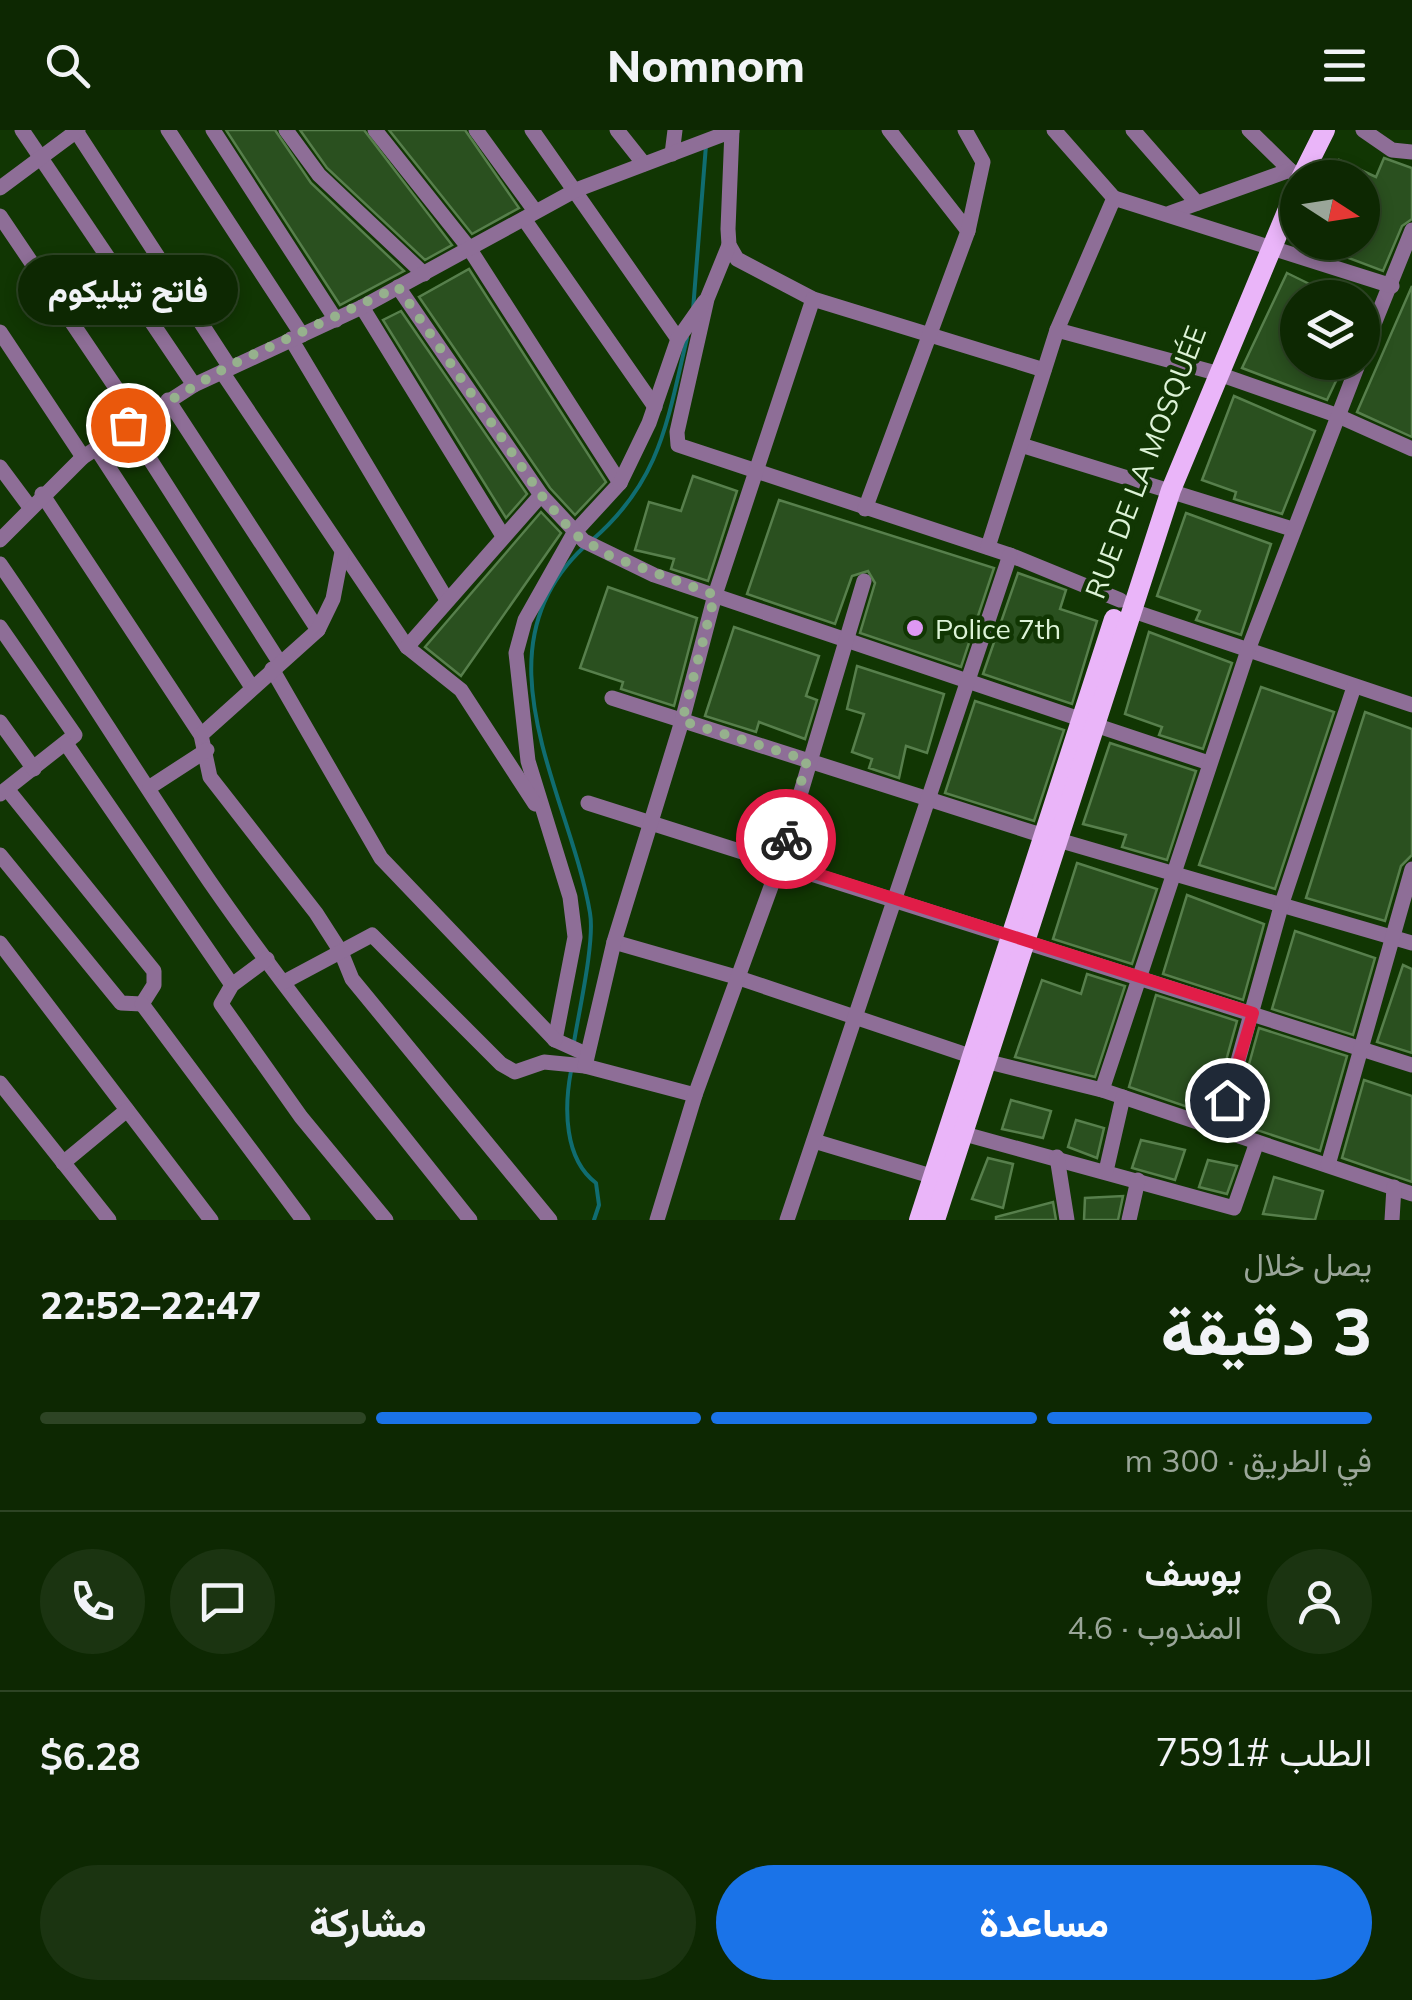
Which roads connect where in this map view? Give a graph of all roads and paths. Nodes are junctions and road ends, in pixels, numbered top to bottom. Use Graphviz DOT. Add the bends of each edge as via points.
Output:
graph roads {
  1 [pos="22,130"];
  2 [pos="168,130"];
  3 [pos="213,130"];
  4 [pos="286,130"];
  5 [pos="375,130"];
  6 [pos="476,130"];
  7 [pos="532,130"];
  8 [pos="617,130"];
  9 [pos="675,130"];
  10 [pos="732,130"];
  11 [pos="888,130"];
  12 [pos="965,130"];
  13 [pos="1054,130"];
  14 [pos="1133,130"];
  15 [pos="1249,130"];
  16 [pos="1325,130"];
  17 [pos="1363,130"];
  18 [pos="77,131"];
  19 [pos="1412,152"];
  20 [pos="672,154"];
  21 [pos="38,160"];
  22 [pos="1307,160"];
  23 [pos="1280,162"];
  24 [pos="644,164"];
  25 [pos="1280,182"];
  26 [pos="0,188"];
  27 [pos="576,190"];
  28 [pos="1114,198"];
  29 [pos="1197,203"];
  30 [pos="1170,214"];
  31 [pos="530,215"];
  32 [pos="0,216"];
  33 [pos="1280,223"];
  34 [pos="968,230"];
  35 [pos="1412,230"];
  36 [pos="729,244"];
  37 [pos="1272,246"];
  38 [pos="470,248"];
  39 [pos="424,274"];
  40 [pos="1392,286"];
  41 [pos="398,287"];
  42 [pos="707,299"];
  43 [pos="813,300"];
  44 [pos="362,308"];
  45 [pos="1380,313"];
  46 [pos="336,320"];
  47 [pos="1058,330"];
  48 [pos="0,332"];
  49 [pos="929,335"];
  50 [pos="297,337"];
  51 [pos="678,339"];
  52 [pos="226,369"];
  53 [pos="1044,370"];
  54 [pos="1211,372"];
  55 [pos="1351,380"];
  56 [pos="194,385"];
  57 [pos="168,400"];
  58 [pos="656,407"];
  59 [pos="1336,415"];
  60 [pos="132,422"];
  61 [pos="1021,445"];
  62 [pos="1412,449"];
  63 [pos="90,452"];
  64 [pos="0,467"];
  65 [pos="754,468"];
  66 [pos="620,483"];
  67 [pos="1165,488"];
  68 [pos="42,494"];
  69 [pos="541,495"];
  70 [pos="29,506"];
  71 [pos="865,509"];
  72 [pos="1292,530"];
  73 [pos="574,534"];
  74 [pos="503,536"];
  75 [pos="0,540"];
  76 [pos="988,548"];
  77 [pos="342,552"];
  78 [pos="1010,555"];
  79 [pos="0,564"];
  80 [pos="864,581"];
  81 [pos="715,595"];
  82 [pos="447,600"];
  83 [pos="1125,605"];
  84 [pos="0,627"];
  85 [pos="318,630"];
  86 [pos="847,637"];
  87 [pos="408,648"];
  88 [pos="1248,650"];
  89 [pos="276,666"];
  90 [pos="969,678"];
  91 [pos="252,686"];
  92 [pos="1354,687"];
  93 [pos="612,698"];
  94 [pos="1412,705"];
  95 [pos="682,721"];
  96 [pos="0,722"];
  97 [pos="1088,722"];
  98 [pos="204,742"];
  99 [pos="67,744"];
  100 [pos="807,760"];
  101 [pos="1209,763"];
  102 [pos="34,769"];
  103 [pos="150,787"];
  104 [pos="4,791"];
  105 [pos="929,796"];
  106 [pos="588,803"];
  107 [pos="542,815"];
  108 [pos="652,824"];
  109 [pos="1049,837"];
  110 [pos="0,856"];
  111 [pos="780,862"];
  112 [pos="1412,869"];
  113 [pos="1174,871"];
  114 [pos="895,898"];
  115 [pos="1282,904"];
  116 [pos="1392,937"];
  117 [pos="1015,940"];
  118 [pos="614,942"];
  119 [pos="0,943"];
  120 [pos="1412,943"];
  121 [pos="342,952"];
  122 [pos="267,959"];
  123 [pos="736,977"];
  124 [pos="1142,977"];
  125 [pos="284,982"];
  126 [pos="232,985"];
  127 [pos="142,1004"];
  128 [pos="1253,1013"];
  129 [pos="855,1018"];
  130 [pos="554,1040"];
  131 [pos="1363,1048"];
  132 [pos="977,1058"];
  133 [pos="585,1060"];
  134 [pos="1412,1065"];
  135 [pos="0,1083"];
  136 [pos="1102,1090"];
  137 [pos="695,1095"];
  138 [pos="1123,1097"];
  139 [pos="127,1110"];
  140 [pos="1219,1129"];
  141 [pos="961,1134"];
  142 [pos="814,1140"];
  143 [pos="1257,1142"];
  144 [pos="1057,1157"];
  145 [pos="62,1163"];
  146 [pos="1328,1165"];
  147 [pos="1106,1171"];
  148 [pos="931,1176"];
  149 [pos="1138,1180"];
  150 [pos="1394,1187"];
  151 [pos="1412,1194"];
  152 [pos="108,1220"];
  153 [pos="211,1220"];
  154 [pos="303,1220"];
  155 [pos="386,1220"];
  156 [pos="470,1220"];
  157 [pos="550,1220"];
  158 [pos="658,1220"];
  159 [pos="787,1220"];
  160 [pos="918,1220"];
  161 [pos="935,1220"];
  162 [pos="1066,1220"];
  163 [pos="1130,1220"];
  164 [pos="1392,1220"];
  1 -- 21 [label="street"];
  2 -- 50 [label="street"];
  3 -- 46 [label="street"];
  4 -- 39 [label="street" via="319,175"];
  5 -- 38 [label="street"];
  6 -- 31 [label="street"];
  7 -- 27 [label="street"];
  8 -- 24 [label="street"];
  9 -- 20 [label="street"];
  10 -- 20 [label="street"];
  10 -- 36 [label="street"];
  11 -- 34 [label="street"];
  12 -- 34 [label="street" via="983,162"];
  13 -- 28 [label="street"];
  14 -- 29 [label="street"];
  15 -- 23 [label="street"];
  16 -- 22 [label="main road, RUE DE LA MOSQUÉE"];
  17 -- 19 [label="street" via="1392,150"];
  18 -- 21 [label="street"];
  18 -- 52 [label="street"];
  20 -- 24 [label="street"];
  21 -- 26 [label="street"];
  21 -- 56 [label="street"];
  24 -- 27 [label="street"];
  25 -- 29 [label="street"];
  27 -- 31 [label="street"];
  27 -- 51 [label="street"];
  28 -- 30 [label="street"];
  28 -- 47 [label="street"];
  29 -- 30 [label="street"];
  30 -- 37 [label="street"];
  31 -- 38 [label="street"];
  31 -- 58 [label="street"];
  32 -- 60 [label="street"];
  33 -- 37 [label="main road, RUE DE LA MOSQUÉE"];
  34 -- 49 [label="street"];
  35 -- 40 [label="street"];
  36 -- 42 [label="street"];
  36 -- 43 [label="street" via="737,259"];
  37 -- 40 [label="street"];
  37 -- 54 [label="main road, RUE DE LA MOSQUÉE" via="1257,261"];
  38 -- 39 [label="street"];
  38 -- 66 [label="street"];
  39 -- 41 [label="street"];
  40 -- 45 [label="street"];
  41 -- 44 [label="street"];
  41 -- 69 [label="street"];
  42 -- 51 [label="street"];
  42 -- 65 [label="street" via="678,445"];
  43 -- 49 [label="street"];
  43 -- 65 [label="street"];
  44 -- 46 [label="street"];
  44 -- 74 [label="street"];
  46 -- 50 [label="street"];
  47 -- 53 [label="street"];
  47 -- 54 [label="street"];
  48 -- 63 [label="street"];
  49 -- 53 [label="street"];
  49 -- 71 [label="street"];
  50 -- 52 [label="street"];
  50 -- 82 [label="street"];
  51 -- 58 [label="street"];
  52 -- 56 [label="street"];
  52 -- 77 [label="street"];
  53 -- 61 [label="street"];
  54 -- 59 [label="street"];
  54 -- 67 [label="main road, RUE DE LA MOSQUÉE"];
  55 -- 59 [label="street"];
  56 -- 57 [label="street"];
  57 -- 60 [label="street"];
  57 -- 85 [label="street"];
  58 -- 66 [label="street"];
  59 -- 62 [label="street"];
  59 -- 72 [label="street"];
  60 -- 63 [label="street"];
  60 -- 89 [label="street"];
  61 -- 67 [label="street"];
  61 -- 76 [label="street"];
  63 -- 68 [label="street"];
  63 -- 91 [label="street"];
  64 -- 70 [label="street"];
  65 -- 71 [label="street"];
  65 -- 81 [label="street"];
  66 -- 73 [label="street"];
  67 -- 72 [label="street"];
  67 -- 83 [label="main road, RUE DE LA MOSQUÉE"];
  68 -- 70 [label="street"];
  68 -- 98 [label="street"];
  69 -- 73 [label="street"];
  69 -- 74 [label="street"];
  70 -- 75 [label="street"];
  71 -- 76 [label="street"];
  72 -- 88 [label="street"];
  73 -- 81 [label="street" via="610,556"];
  73 -- 107 [label="street" via="526,620 516,654"];
  74 -- 82 [label="street"];
  76 -- 78 [label="street"];
  77 -- 85 [label="street" via="333,599"];
  77 -- 87 [label="street"];
  78 -- 83 [label="street"];
  78 -- 90 [label="street"];
  79 -- 103 [label="street"];
  80 -- 86 [label="street"];
  81 -- 86 [label="street"];
  81 -- 95 [label="street"];
  82 -- 87 [label="street"];
  83 -- 88 [label="street"];
  83 -- 97 [label="main road, RUE DE LA MOSQUÉE"];
  84 -- 99 [label="street" via="74,732"];
  85 -- 89 [label="street"];
  86 -- 90 [label="street"];
  86 -- 100 [label="street"];
  87 -- 107 [label="street" via="461,690"];
  88 -- 92 [label="street"];
  88 -- 101 [label="street"];
  89 -- 91 [label="street"];
  89 -- 130 [label="street" via="381,858"];
  90 -- 97 [label="street"];
  90 -- 105 [label="street"];
  91 -- 98 [label="street"];
  92 -- 94 [label="street"];
  92 -- 115 [label="street"];
  93 -- 95 [label="street"];
  95 -- 100 [label="street"];
  95 -- 108 [label="street"];
  96 -- 102 [label="street"];
  97 -- 101 [label="street"];
  97 -- 109 [label="main road, RUE DE LA MOSQUÉE"];
  98 -- 103 [label="street"];
  98 -- 121 [label="street" via="210,776"];
  99 -- 102 [label="street"];
  99 -- 126 [label="street"];
  100 -- 105 [label="street"];
  100 -- 111 [label="street"];
  101 -- 113 [label="street"];
  102 -- 104 [label="street"];
  103 -- 122 [label="street"];
  104 -- 127 [label="street" via="154,971"];
  105 -- 109 [label="street"];
  105 -- 114 [label="street"];
  106 -- 108 [label="street"];
  107 -- 130 [label="street" via="570,898 575,937"];
  108 -- 111 [label="street"];
  108 -- 118 [label="street"];
  109 -- 113 [label="street"];
  109 -- 117 [label="main road, RUE DE LA MOSQUÉE"];
  110 -- 127 [label="street" via="120,1003"];
  111 -- 114 [label="street"];
  111 -- 123 [label="street"];
  112 -- 116 [label="street"];
  113 -- 115 [label="street"];
  113 -- 124 [label="street"];
  114 -- 117 [label="street"];
  114 -- 129 [label="street"];
  115 -- 116 [label="street"];
  115 -- 128 [label="street"];
  116 -- 120 [label="street"];
  116 -- 131 [label="street"];
  117 -- 124 [label="street"];
  117 -- 132 [label="main road, RUE DE LA MOSQUÉE"];
  118 -- 123 [label="street"];
  118 -- 133 [label="street"];
  119 -- 139 [label="street"];
  121 -- 125 [label="street"];
  121 -- 133 [label="street" via="374,936 515,1072"];
  121 -- 157 [label="street" via="352,980 387,1026"];
  122 -- 125 [label="street"];
  122 -- 126 [label="street"];
  123 -- 129 [label="street"];
  123 -- 137 [label="street"];
  124 -- 128 [label="street"];
  124 -- 136 [label="street"];
  125 -- 156 [label="street"];
  126 -- 155 [label="street" via="221,1004"];
  127 -- 154 [label="street"];
  128 -- 131 [label="street"];
  128 -- 140 [label="street"];
  129 -- 132 [label="street"];
  129 -- 142 [label="street"];
  130 -- 133 [label="street"];
  131 -- 134 [label="street"];
  131 -- 146 [label="street"];
  132 -- 136 [label="street"];
  132 -- 141 [label="main road"];
  132 -- 148 [label="main road, RUE DE LA MOSQUÉE"];
  133 -- 137 [label="street"];
  135 -- 145 [label="street"];
  136 -- 138 [label="street"];
  137 -- 158 [label="street"];
  138 -- 140 [label="street"];
  138 -- 147 [label="street"];
  139 -- 145 [label="street"];
  139 -- 153 [label="street"];
  140 -- 143 [label="street"];
  141 -- 144 [label="street"];
  141 -- 161 [label="main road"];
  142 -- 148 [label="street"];
  142 -- 159 [label="street"];
  143 -- 146 [label="street"];
  143 -- 149 [label="street" via="1234,1208"];
  144 -- 147 [label="street"];
  144 -- 162 [label="street"];
  145 -- 152 [label="street"];
  146 -- 150 [label="street"];
  147 -- 149 [label="street"];
  148 -- 160 [label="main road, RUE DE LA MOSQUÉE"];
  149 -- 163 [label="street"];
  150 -- 151 [label="street"];
  150 -- 164 [label="street"];
}
